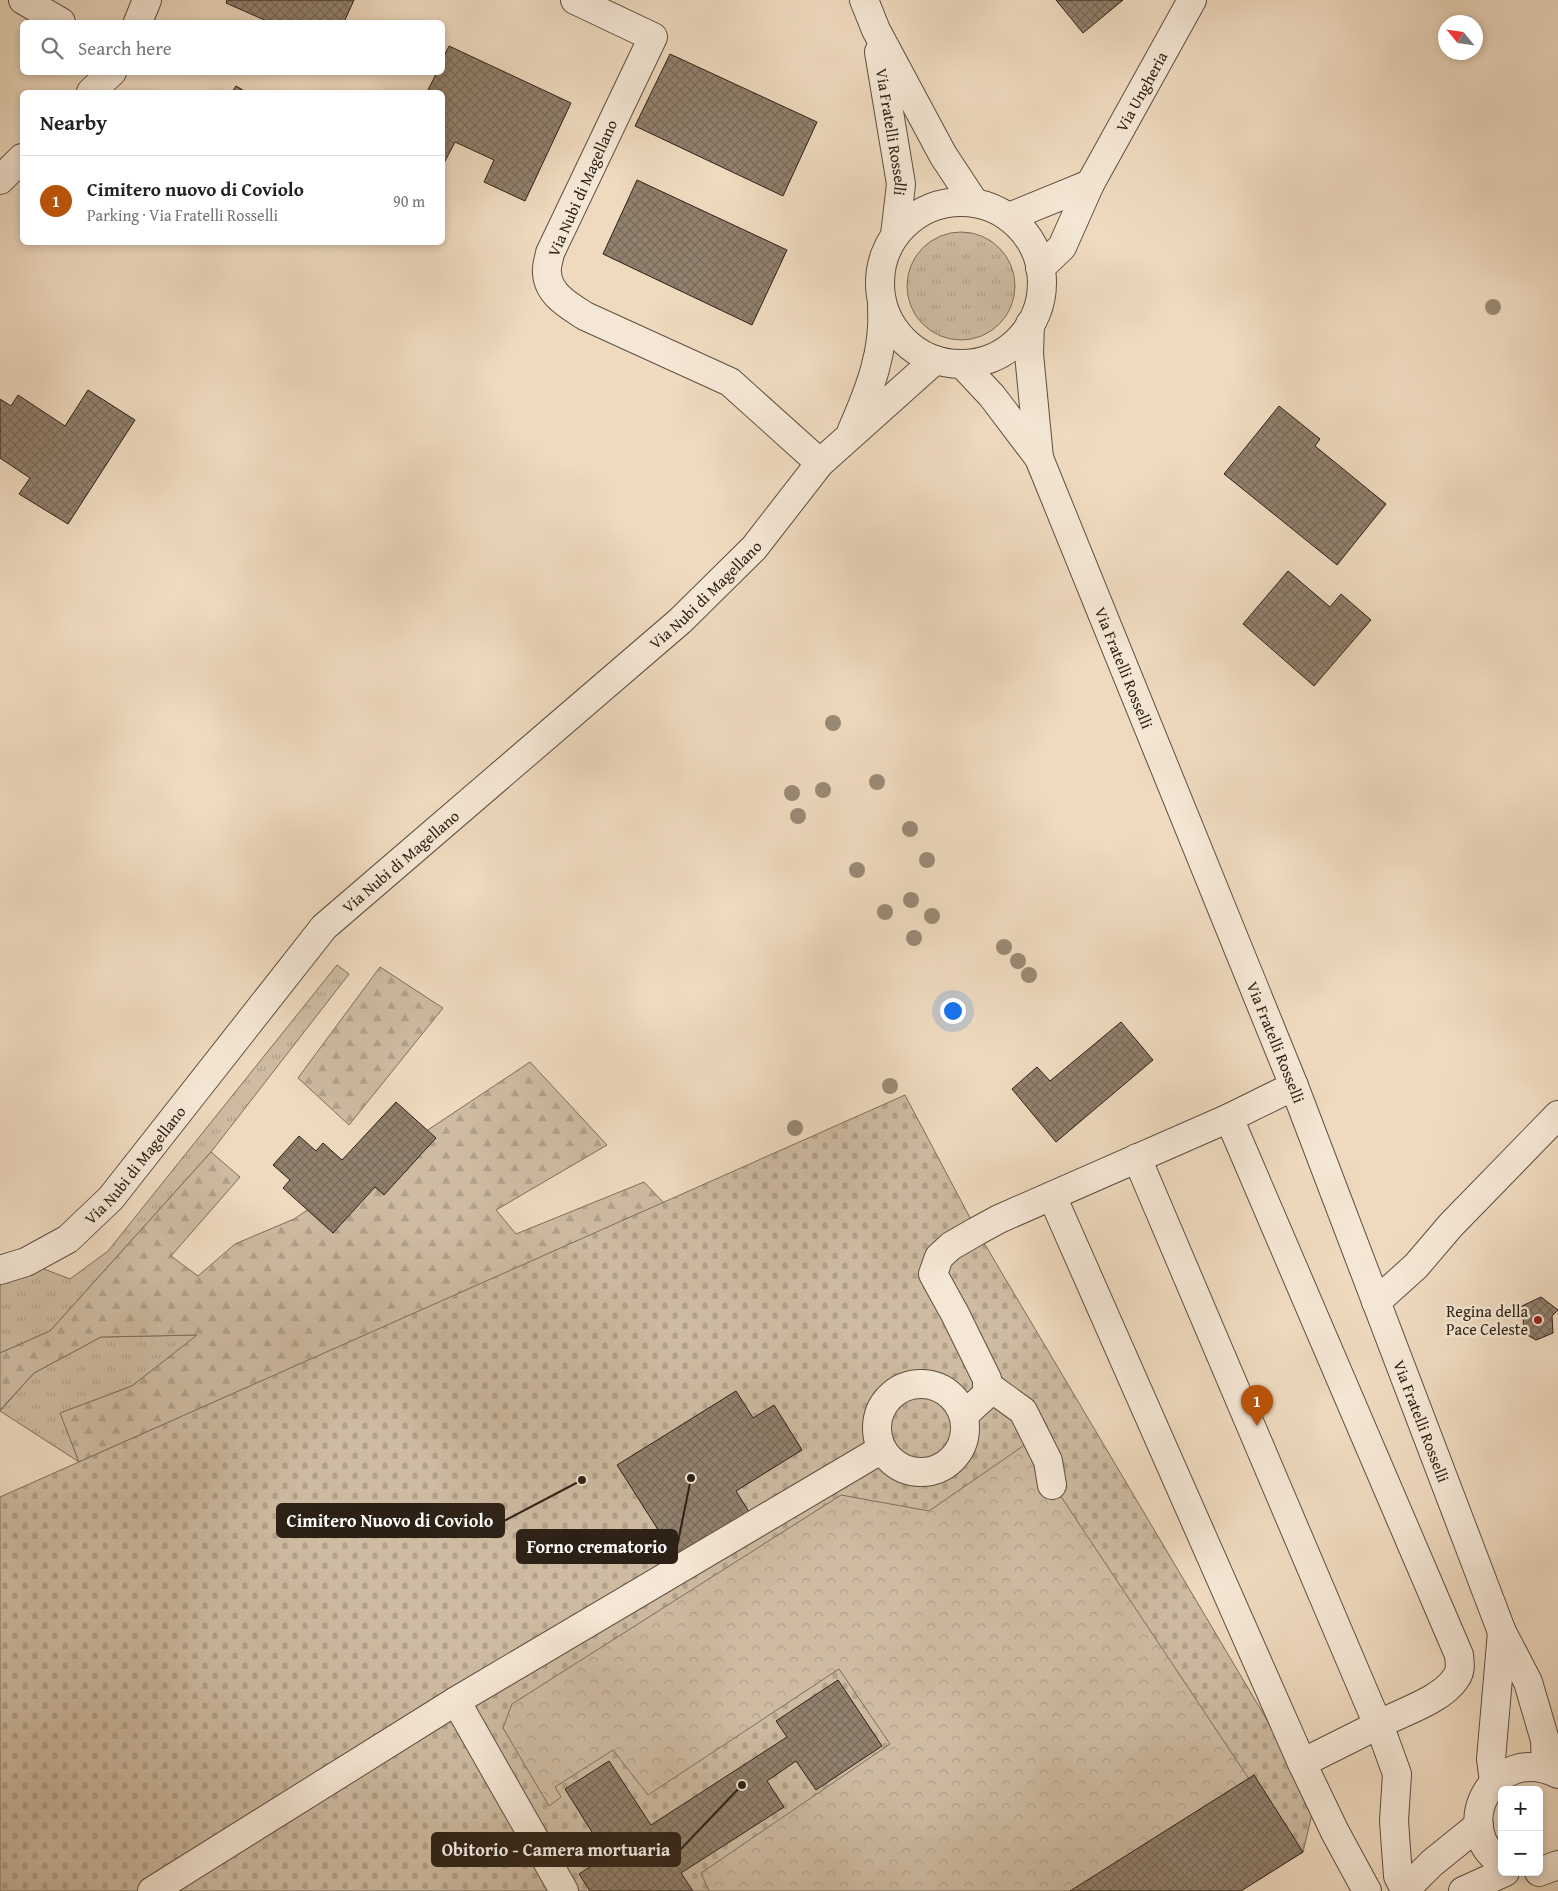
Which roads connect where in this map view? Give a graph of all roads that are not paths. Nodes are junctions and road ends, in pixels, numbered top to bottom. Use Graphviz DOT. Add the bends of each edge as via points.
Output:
graph roads {
  1 [pos="24,0"];
  2 [pos="147,0"];
  3 [pos="575,0"];
  4 [pos="864,0"];
  5 [pos="1192,0"];
  6 [pos="58,20"];
  7 [pos="139,20"];
  8 [pos="876,30"];
  9 [pos="109,75"];
  10 [pos="93,90"];
  11 [pos="20,160"];
  12 [pos="0,180"];
  13 [pos="1090,184"];
  14 [pos="974,202"];
  15 [pos="1009,217"];
  16 [pos="895,235"];
  17 [pos="1040,268"];
  18 [pos="881,300"];
  19 [pos="1030,324"];
  20 [pos="935,360"];
  21 [pos="962,364"];
  22 [pos="848,438"];
  23 [pos="1039,458"];
  24 [pos="820,464"];
  25 [pos="1294,1086"];
  26 [pos="1558,1115"];
  27 [pos="1229,1118"];
  28 [pos="1137,1158"];
  29 [pos="1052,1196"];
  30 [pos="0,1270"];
  31 [pos="1376,1302"];
  32 [pos="987,1385"];
  33 [pos="964,1415"];
  34 [pos="882,1449"];
  35 [pos="1052,1485"];
  36 [pos="1502,1632"];
  37 [pos="456,1701"];
  38 [pos="1378,1725"];
  39 [pos="1302,1763"];
  40 [pos="1552,1771"];
  41 [pos="1494,1782"];
  42 [pos="1479,1824"];
  43 [pos="1498,1860"];
  44 [pos="1498,1875"];
  45 [pos="1405,1890"];
  46 [pos="152,1891"];
  47 [pos="564,1891"];
  48 [pos="1367,1891"];
  49 [pos="1463,1891"];
  1 -- 6 [label="street"];
  2 -- 7 [label="street"];
  3 -- 24 [label="street, Via Nubi di Magellano" via="653,37 550,253 547,273 551,288 566,304 585,316 730,382"];
  4 -- 8 [label="street, Via Fratelli Rosselli"];
  5 -- 13 [label="street, Via Ungheria"];
  8 -- 14 [label="street, Via Fratelli Rosselli" via="943,155"];
  8 -- 16 [label="street, Via Fratelli Rosselli" via="900,184"];
  9 -- 10 [label="street"];
  11 -- 12 [label="street"];
  13 -- 15 [label="street"];
  13 -- 17 [label="street, Via Ungheria" via="1062,247"];
  14 -- 15 [label="street, Via Fratelli Rosselli"];
  14 -- 16 [label="street, Via Fratelli Rosselli" via="952,201 930,207 911,218"];
  15 -- 17 [label="street, Via Fratelli Rosselli" via="1034,248"];
  16 -- 18 [label="street, Via Fratelli Rosselli" via="884,255 879,277"];
  17 -- 19 [label="street, Via Fratelli Rosselli" via="1042,287"];
  18 -- 20 [label="street, Via Fratelli Rosselli" via="900,337 916,351"];
  18 -- 22 [label="street, Via Nubi di Magellano" via="883,327 872,383"];
  19 -- 21 [label="street, Via Fratelli Rosselli" via="1008,348 978,362"];
  19 -- 23 [label="street, Via Fratelli Rosselli" via="1029,354"];
  20 -- 21 [label="street, Via Fratelli Rosselli"];
  20 -- 22 [label="street, Via Nubi di Magellano"];
  21 -- 23 [label="street, Via Fratelli Rosselli" via="992,396"];
  22 -- 24 [label="street, Via Nubi di Magellano"];
  23 -- 25 [label="street, Via Fratelli Rosselli"];
  24 -- 30 [label="street, Via Nubi di Magellano" via="754,548 680,621 324,927 111,1198 68,1239 26,1262"];
  25 -- 27 [label="street"];
  25 -- 31 [label="street, Via Fratelli Rosselli"];
  26 -- 31 [label="street" via="1451,1225 1416,1266"];
  27 -- 28 [label="street"];
  27 -- 38 [label="street" via="1460,1655 1457,1678 1439,1695"];
  28 -- 29 [label="street"];
  28 -- 38 [label="street"];
  29 -- 32 [label="street" via="999,1219 951,1246 939,1258 933,1274 987,1379"];
  29 -- 39 [label="street"];
  31 -- 36 [label="street, Via Fratelli Rosselli"];
  32 -- 33 [label="street" via="987,1394"];
  32 -- 35 [label="street" via="1023,1411 1048,1461"];
  33 -- 34 [label="street" via="963,1443 945,1466 917,1472 890,1460"];
  33 -- 34 [label="street" via="957,1401 933,1385 904,1387 892,1395 880,1414 877,1435"];
  34 -- 37 [label="street"];
  36 -- 40 [label="street, Via Fratelli Rosselli" via="1528,1682"];
  36 -- 41 [label="street, Via Fratelli Rosselli" via="1491,1759"];
  37 -- 46 [label="street"];
  37 -- 47 [label="street"];
  38 -- 39 [label="street"];
  38 -- 45 [label="street" via="1397,1774 1394,1821 1398,1876"];
  39 -- 48 [label="street"];
  40 -- 41 [label="street" via="1533,1766 1518,1768"];
  41 -- 42 [label="street" via="1485,1794"];
  42 -- 43 [label="street" via="1482,1839"];
  42 -- 45 [label="street"];
  44 -- 49 [label="street"];
}
